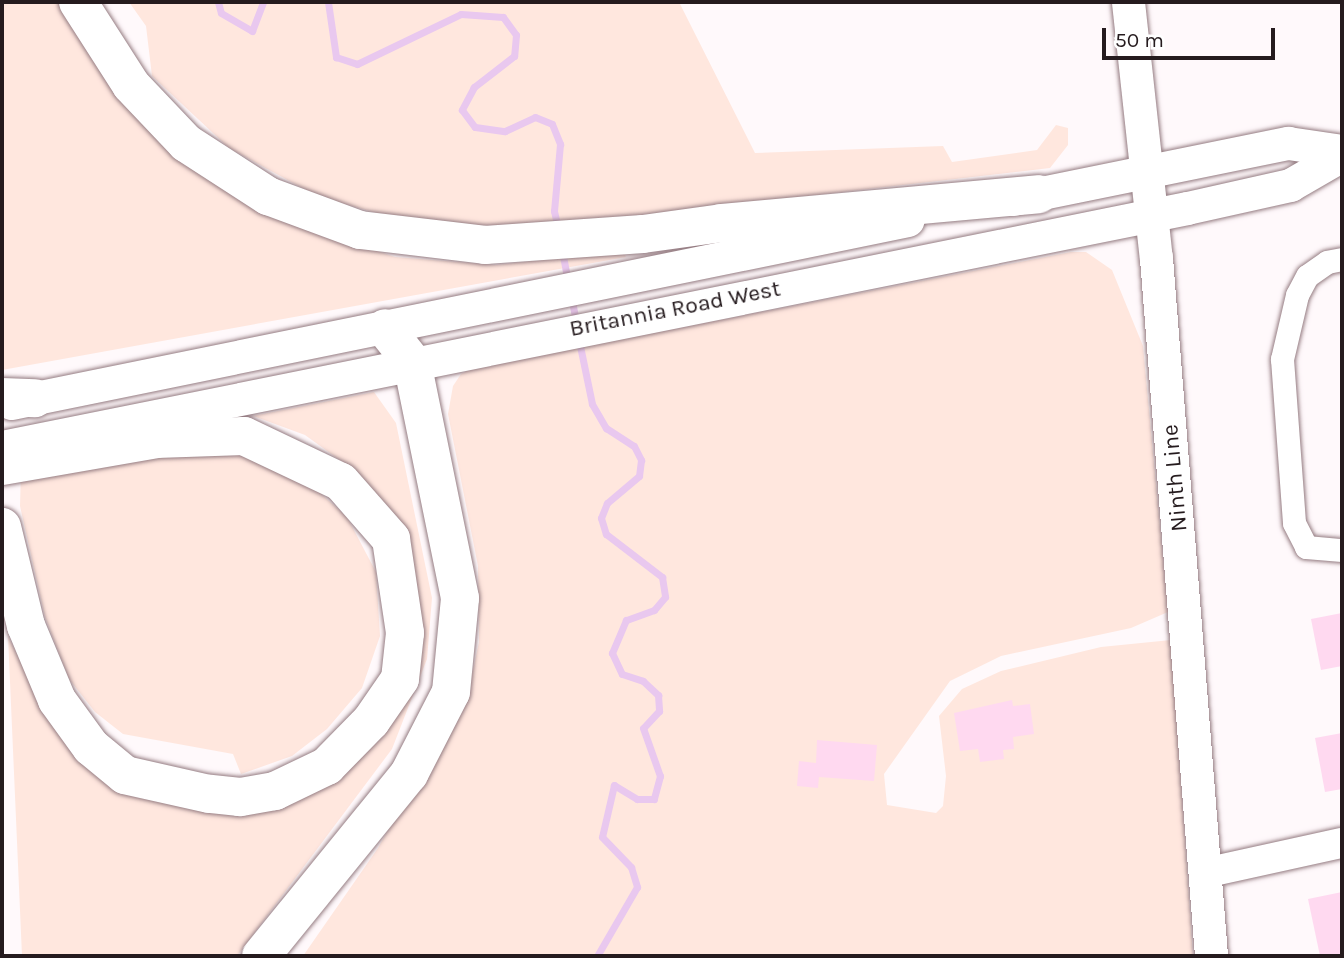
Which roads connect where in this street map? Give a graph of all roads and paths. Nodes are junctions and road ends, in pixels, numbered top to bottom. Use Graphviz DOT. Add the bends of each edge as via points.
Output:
graph roads {
  1 [pos="78,2"];
  2 [pos="1128,2"];
  3 [pos="1342,153"];
  4 [pos="1148,172"];
  5 [pos="1039,194"];
  6 [pos="1152,215"];
  7 [pos="1342,258"];
  8 [pos="385,328"];
  9 [pos="412,362"];
  10 [pos="27,398"];
  11 [pos="2,447"];
  12 [pos="2,466"];
  13 [pos="2,527"];
  14 [pos="1342,550"];
  15 [pos="1342,843"];
  16 [pos="1205,873"];
  17 [pos="261,956"];
  18 [pos="1211,956"];
  1 -- 5 [label="highway" via="131,85 186,143 268,196 360,230 485,245 643,234"];
  2 -- 4 [label="main road, Ninth Line"];
  3 -- 4 [label="main road, Britannia Road West" via="1287,143"];
  3 -- 6 [label="main road, Britannia Road West" via="1290,185"];
  4 -- 5 [label="main road, Britannia Road West"];
  4 -- 6 [label="main road, Ninth Line"];
  5 -- 8 [label="main road, Britannia Road West"];
  6 -- 9 [label="main road, Britannia Road West"];
  6 -- 16 [label="main road, Ninth Line"];
  7 -- 14 [label="street" via="1307,276 1297,295 1282,359 1294,523 1306,547"];
  8 -- 9 [label="highway"];
  8 -- 10 [label="main road, Britannia Road West"];
  9 -- 11 [label="main road, Britannia Road West"];
  9 -- 17 [label="highway" via="460,598 451,692 409,774"];
  12 -- 13 [label="highway" via="156,439 244,436 341,482 391,539 405,632 400,679 371,721 327,766 275,791 240,797 209,794 125,775 91,747 57,700 26,626"];
  15 -- 16 [label="street"];
  16 -- 18 [label="main road, Ninth Line"];
}
